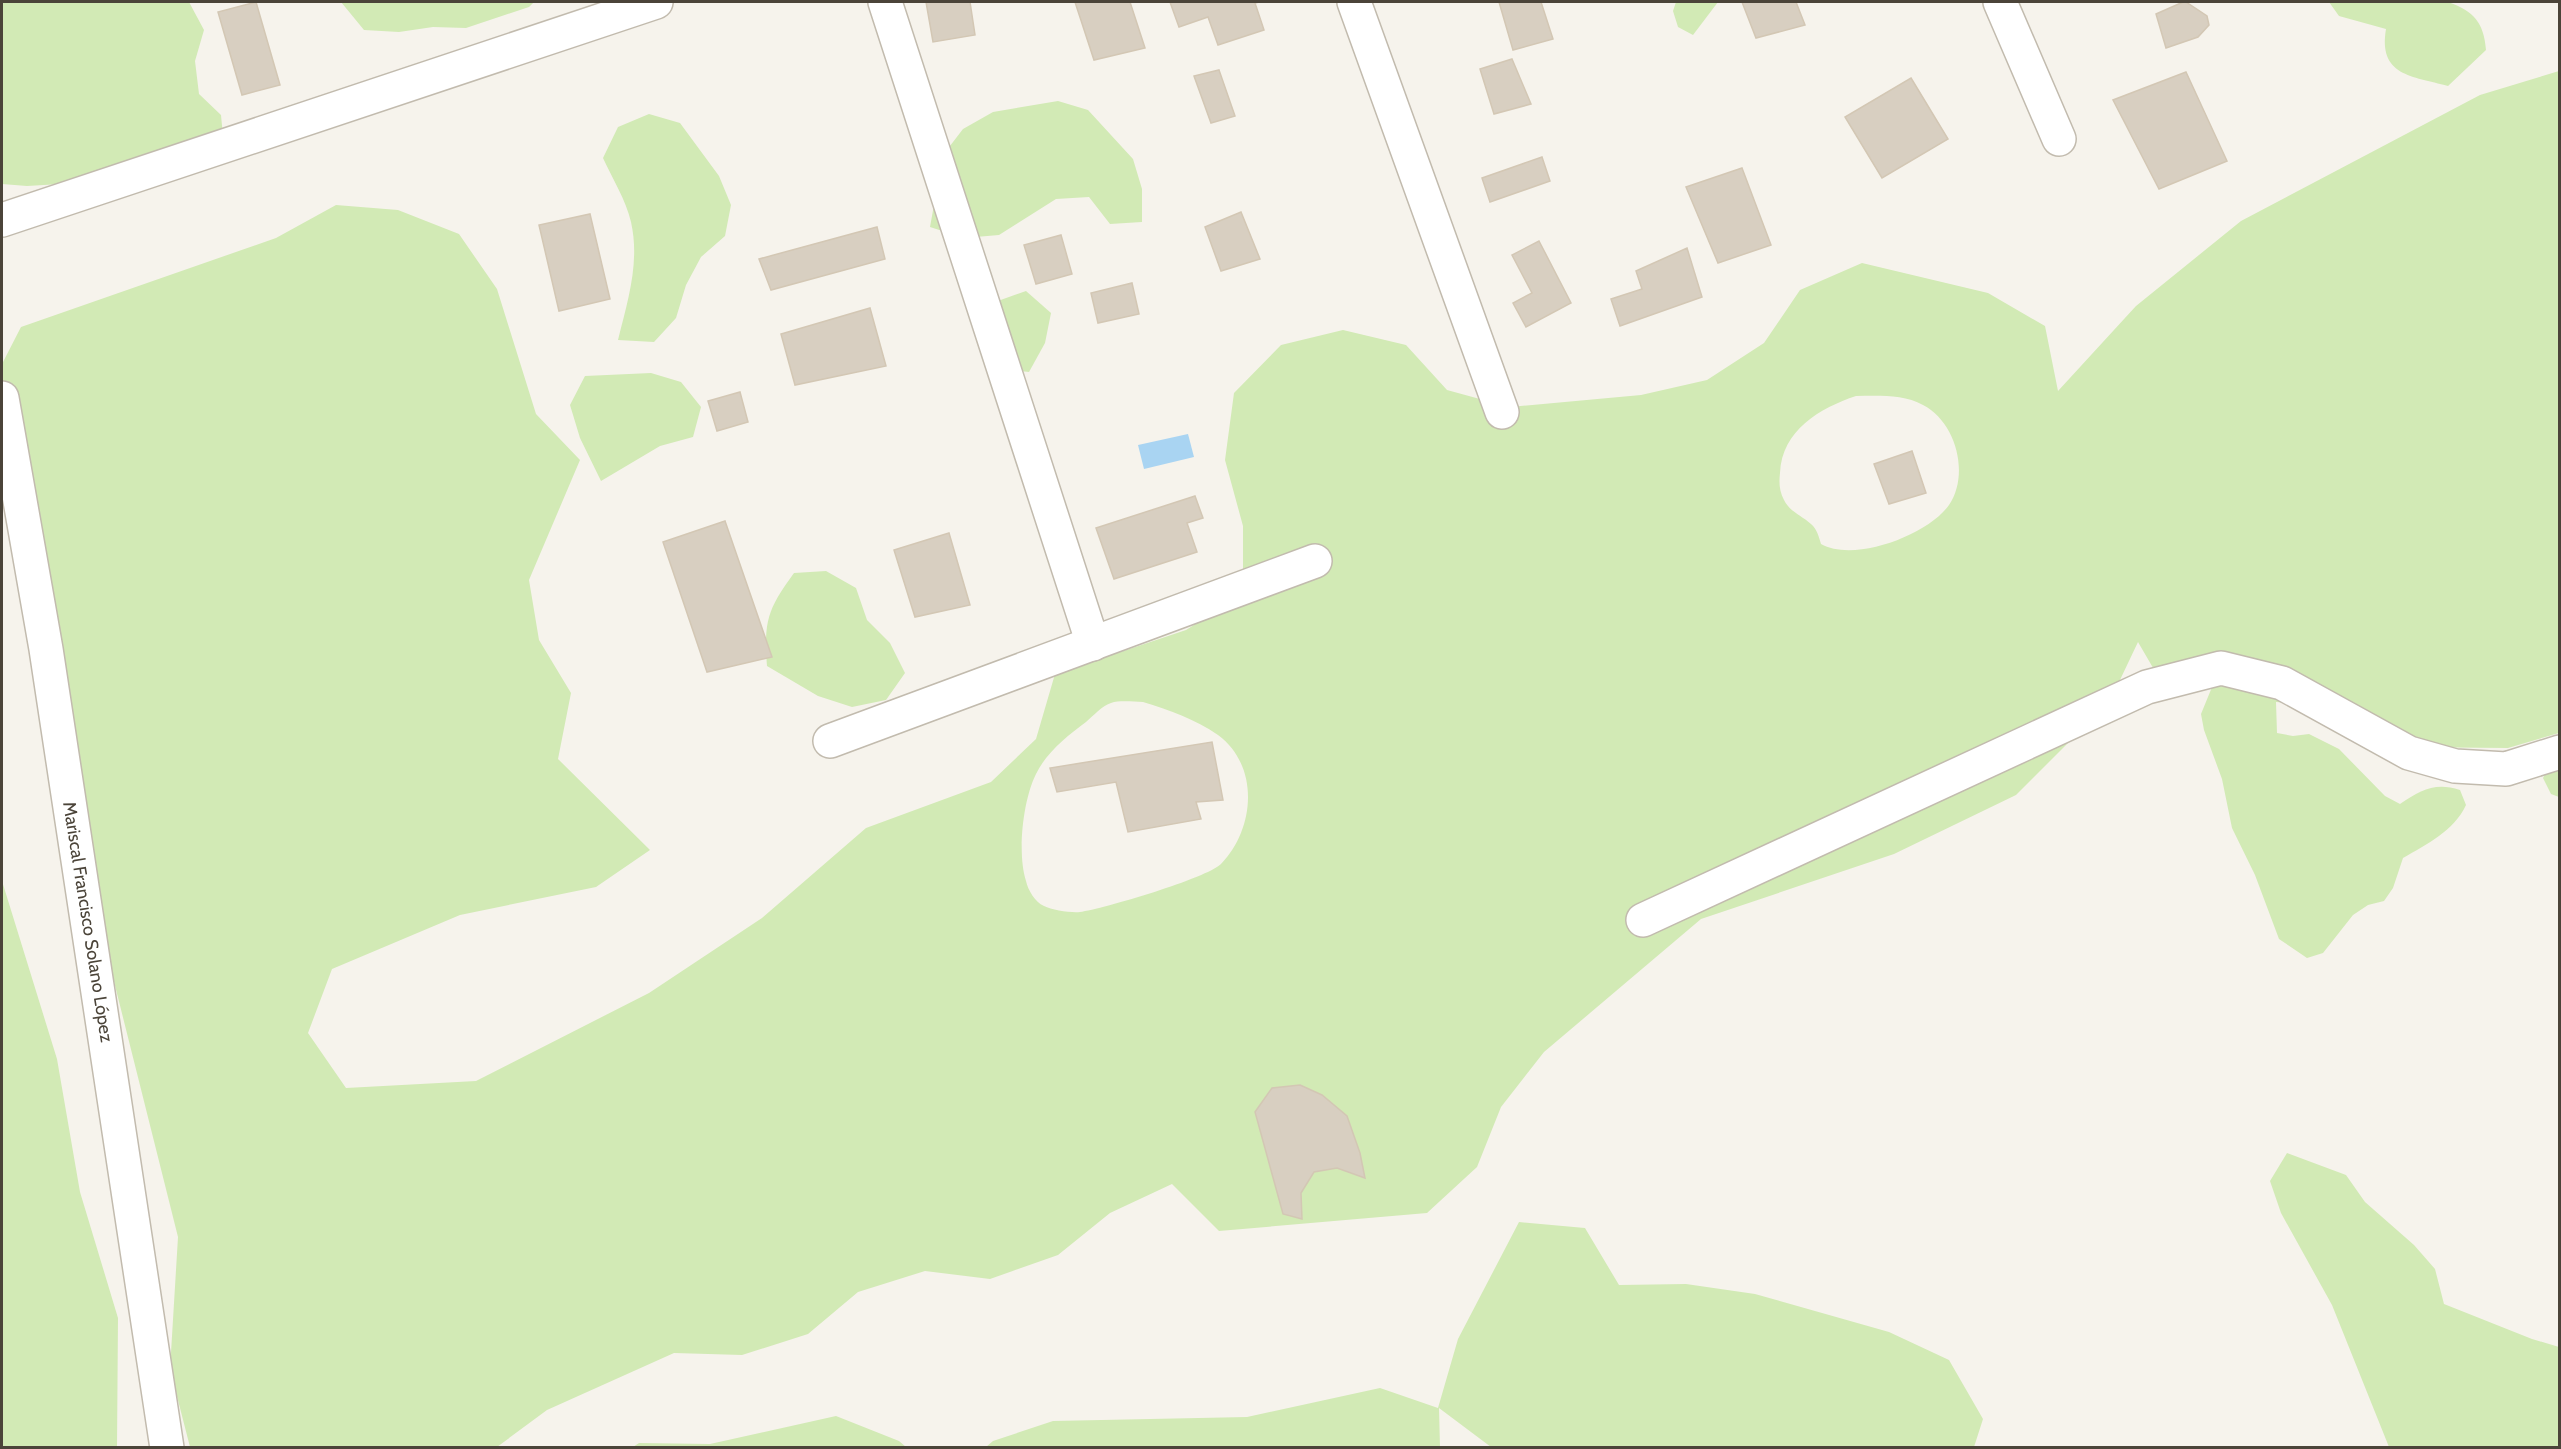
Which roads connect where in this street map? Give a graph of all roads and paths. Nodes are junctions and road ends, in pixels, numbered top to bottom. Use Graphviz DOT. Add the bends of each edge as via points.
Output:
graph roads {
  1 [pos="657,2"];
  2 [pos="885,2"];
  3 [pos="1354,2"];
  4 [pos="2000,2"];
  5 [pos="2059,140"];
  6 [pos="2,220"];
  7 [pos="2,398"];
  8 [pos="1502,412"];
  9 [pos="1315,561"];
  10 [pos="1093,644"];
  11 [pos="830,741"];
  12 [pos="2559,752"];
  13 [pos="1643,920"];
  14 [pos="167,1448"];
  1 -- 6 [label="street"];
  2 -- 10 [label="street"];
  3 -- 8 [label="street"];
  4 -- 5 [label="street"];
  7 -- 14 [label="street, Mariscal Francisco Solano López" via="46,648"];
  9 -- 10 [label="street"];
  10 -- 11 [label="street"];
  12 -- 13 [label="street" via="2506,769 2455,766 2409,753 2282,683 2221,668 2146,687"];
}
